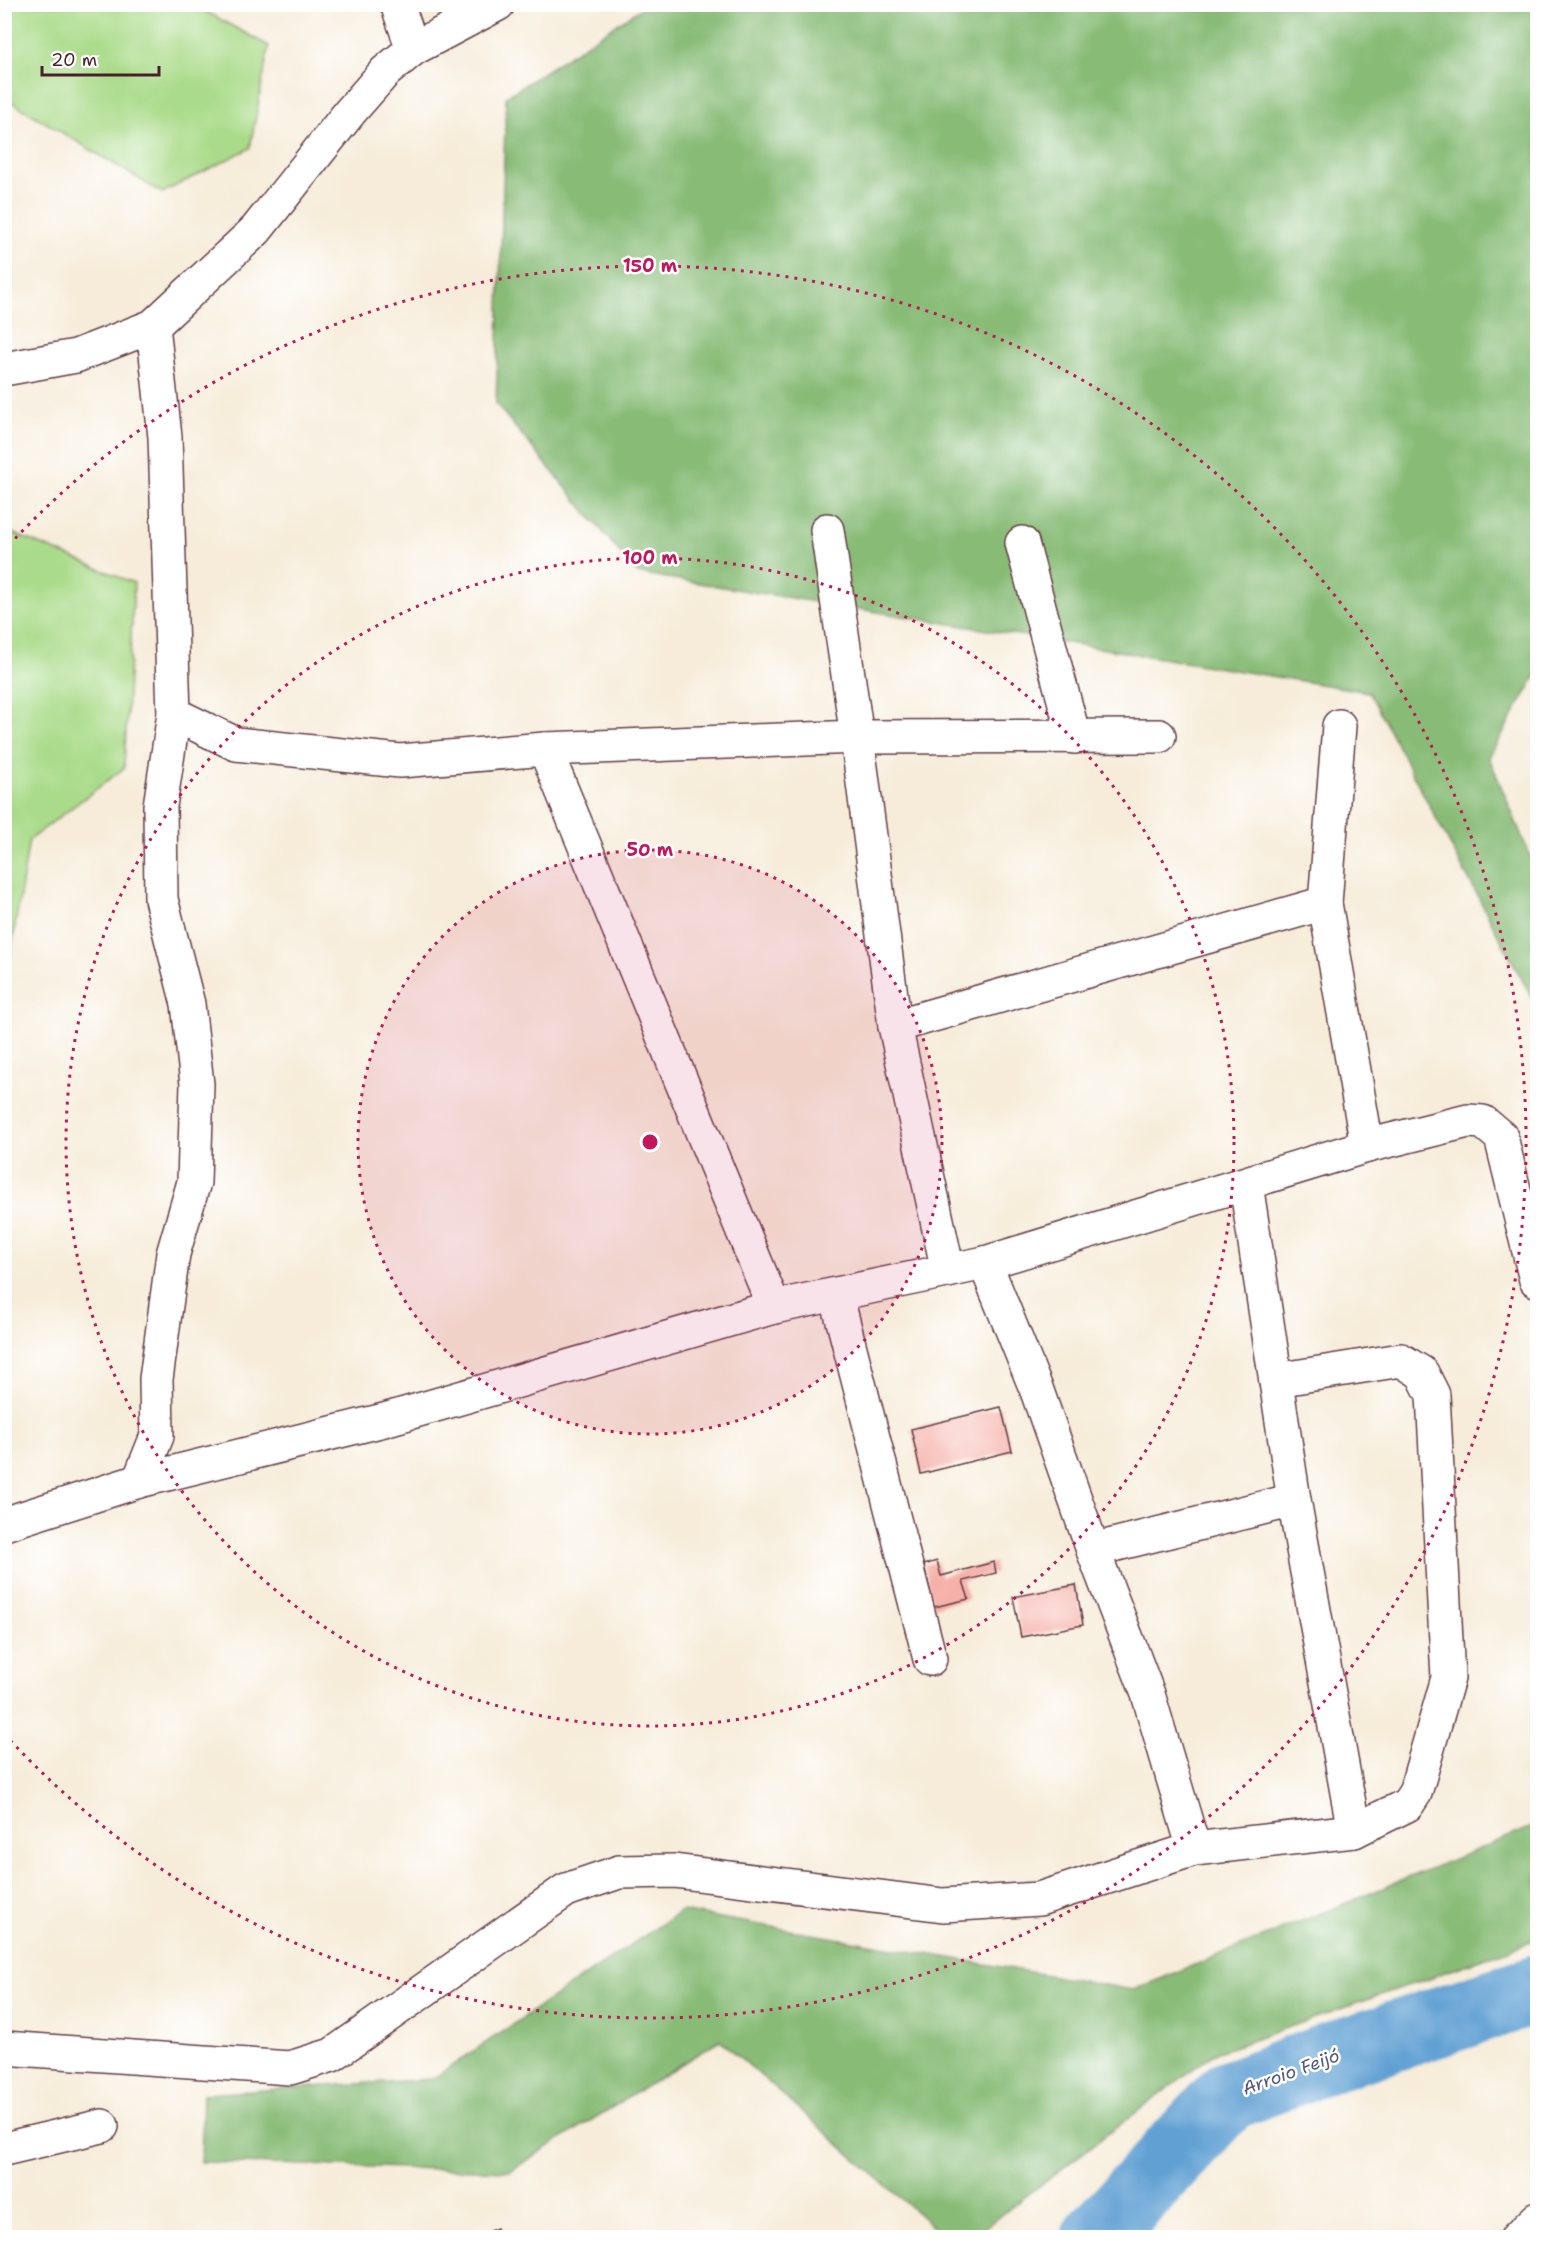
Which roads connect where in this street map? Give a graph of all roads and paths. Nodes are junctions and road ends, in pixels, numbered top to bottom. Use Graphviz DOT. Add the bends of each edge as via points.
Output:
graph roads {
  1 [pos="397,4"];
  2 [pos="498,4"];
  3 [pos="413,49"];
  4 [pos="153,326"];
  5 [pos="4,369"];
  6 [pos="827,530"];
  7 [pos="1022,543"];
  8 [pos="174,714"];
  9 [pos="1340,726"];
  10 [pos="1159,736"];
  11 [pos="857,737"];
  12 [pos="1074,737"];
  13 [pos="544,749"];
  14 [pos="1325,903"];
  15 [pos="895,1026"];
  16 [pos="1367,1146"];
  17 [pos="1246,1184"];
  18 [pos="985,1263"];
  19 [pos="948,1271"];
  20 [pos="1536,1280"];
  21 [pos="836,1294"];
  22 [pos="774,1307"];
  23 [pos="1276,1380"];
  24 [pos="139,1481"];
  25 [pos="1294,1500"];
  26 [pos="4,1524"];
  27 [pos="1093,1550"];
  28 [pos="930,1659"];
  29 [pos="1354,1831"];
  30 [pos="1194,1849"];
  31 [pos="4,2048"];
  32 [pos="102,2126"];
  33 [pos="4,2149"];
  34 [pos="1538,2218"];
  35 [pos="1517,2238"];
  1 -- 3 [label="street"];
  2 -- 3 [label="street"];
  3 -- 4 [label="street" via="385,72 350,112 256,230"];
  4 -- 5 [label="street" via="76,356"];
  4 -- 8 [label="street" via="165,437"];
  6 -- 11 [label="street"];
  7 -- 12 [label="street"];
  8 -- 13 [label="street" via="236,744 400,761"];
  8 -- 24 [label="street" via="160,806 161,899 189,1015 197,1084 194,1182 172,1254 156,1379 157,1436"];
  9 -- 14 [label="street"];
  10 -- 12 [label="street"];
  11 -- 12 [label="street"];
  11 -- 13 [label="street"];
  11 -- 15 [label="street"];
  13 -- 22 [label="street"];
  14 -- 15 [label="street"];
  14 -- 16 [label="street"];
  15 -- 19 [label="street"];
  16 -- 17 [label="street"];
  16 -- 20 [label="street" via="1468,1121 1483,1122 1493,1128 1501,1137"];
  17 -- 18 [label="street"];
  17 -- 23 [label="street"];
  18 -- 19 [label="street"];
  18 -- 27 [label="street" via="1037,1391"];
  19 -- 21 [label="street"];
  21 -- 22 [label="street"];
  21 -- 28 [label="street"];
  22 -- 24 [label="street" via="384,1420"];
  23 -- 25 [label="street"];
  23 -- 29 [label="street" via="1401,1360 1422,1373 1433,1395 1448,1678 1415,1793 1407,1805"];
  24 -- 26 [label="street"];
  25 -- 27 [label="street"];
  25 -- 29 [label="street"];
  27 -- 30 [label="street" via="1148,1694"];
  29 -- 30 [label="street"];
  30 -- 31 [label="street" via="1039,1899 943,1905 674,1871 619,1872 566,1890 332,2055 290,2068"];
  32 -- 33 [label="street"];
  34 -- 35 [label="street"];
}
